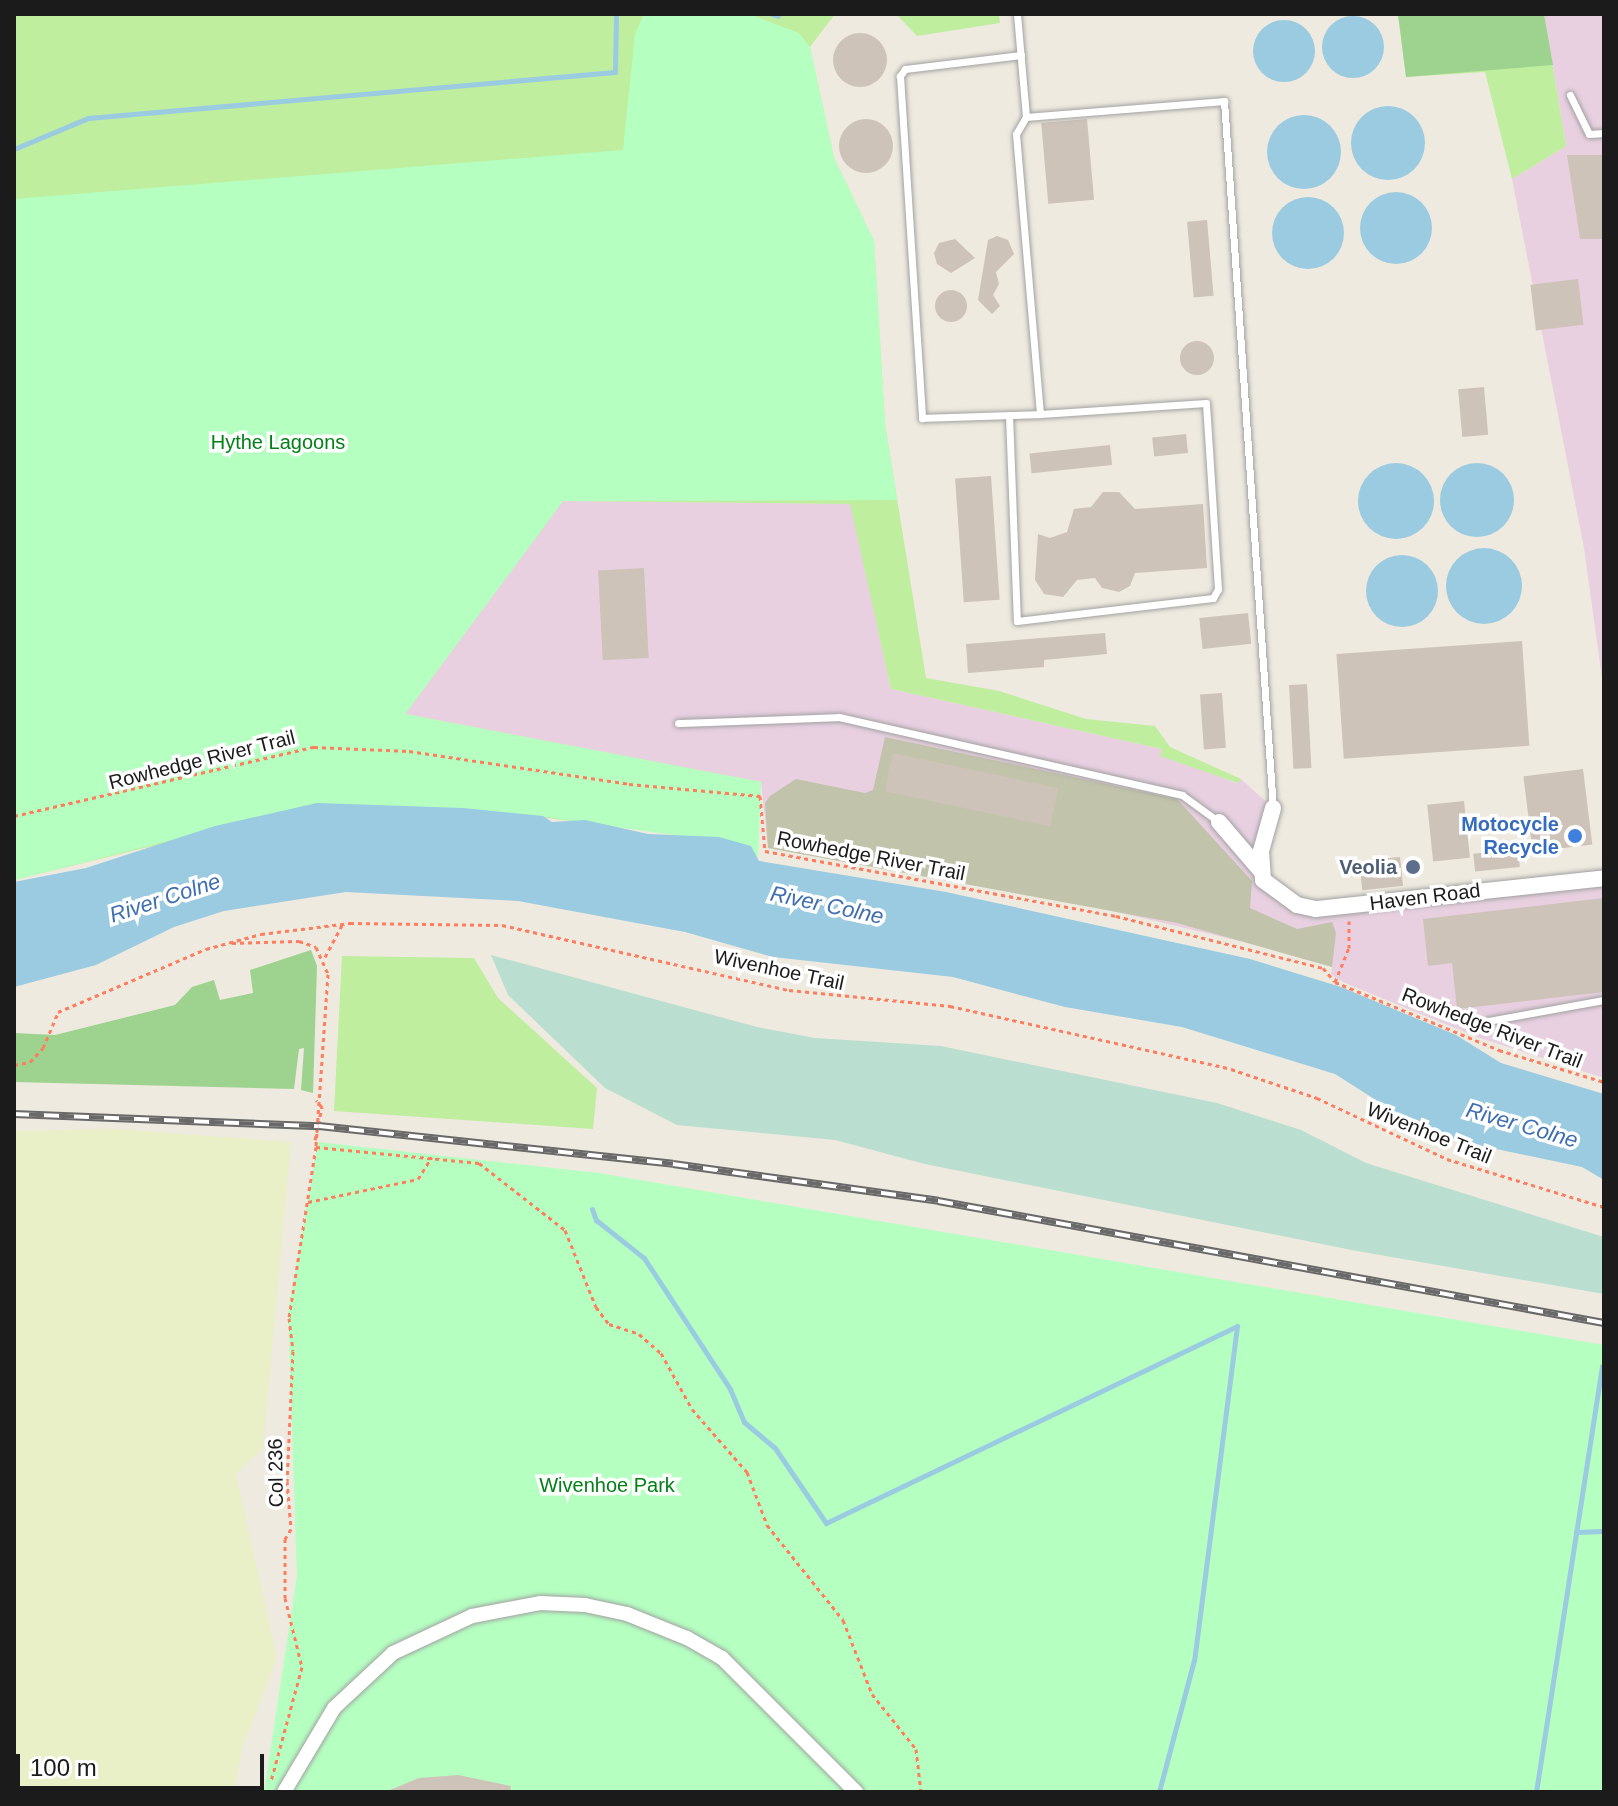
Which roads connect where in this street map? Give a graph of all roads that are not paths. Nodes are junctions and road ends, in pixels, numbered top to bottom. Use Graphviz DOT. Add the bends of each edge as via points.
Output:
graph roads {
  1 [pos="1017,14"];
  2 [pos="1021,55"];
  3 [pos="1570,95"];
  4 [pos="1026,117"];
  5 [pos="1604,133"];
  6 [pos="1040,414"];
  7 [pos="1009,415"];
  8 [pos="678,723"];
  9 [pos="1273,808"];
  10 [pos="1219,822"];
  11 [pos="1261,871"];
  12 [pos="1604,878"];
  13 [pos="1604,1000"];
  14 [pos="1488,1021"];
  15 [pos="284,1792"];
  16 [pos="856,1792"];
  1 -- 2 [label="lane"];
  2 -- 4 [label="lane"];
  2 -- 7 [label="lane" via="905,69 900,76 922,418"];
  3 -- 5 [label="lane" via="1589,134"];
  4 -- 6 [label="lane" via="1016,134"];
  4 -- 9 [label="lane" via="1224,101"];
  6 -- 7 [label="lane"];
  6 -- 7 [label="lane" via="1206,403 1218,589 1213,598 1017,621"];
  8 -- 10 [label="lane" via="839,717 1182,795"];
  9 -- 11 [label="street"];
  10 -- 11 [label="street, Haven Road"];
  11 -- 12 [label="street, Haven Road" via="1275,891 1297,905 1348,906"];
  13 -- 14 [label="lane"];
  15 -- 16 [label="street" via="334,1708 393,1653 472,1616 540,1603 627,1614 722,1658"];
}
